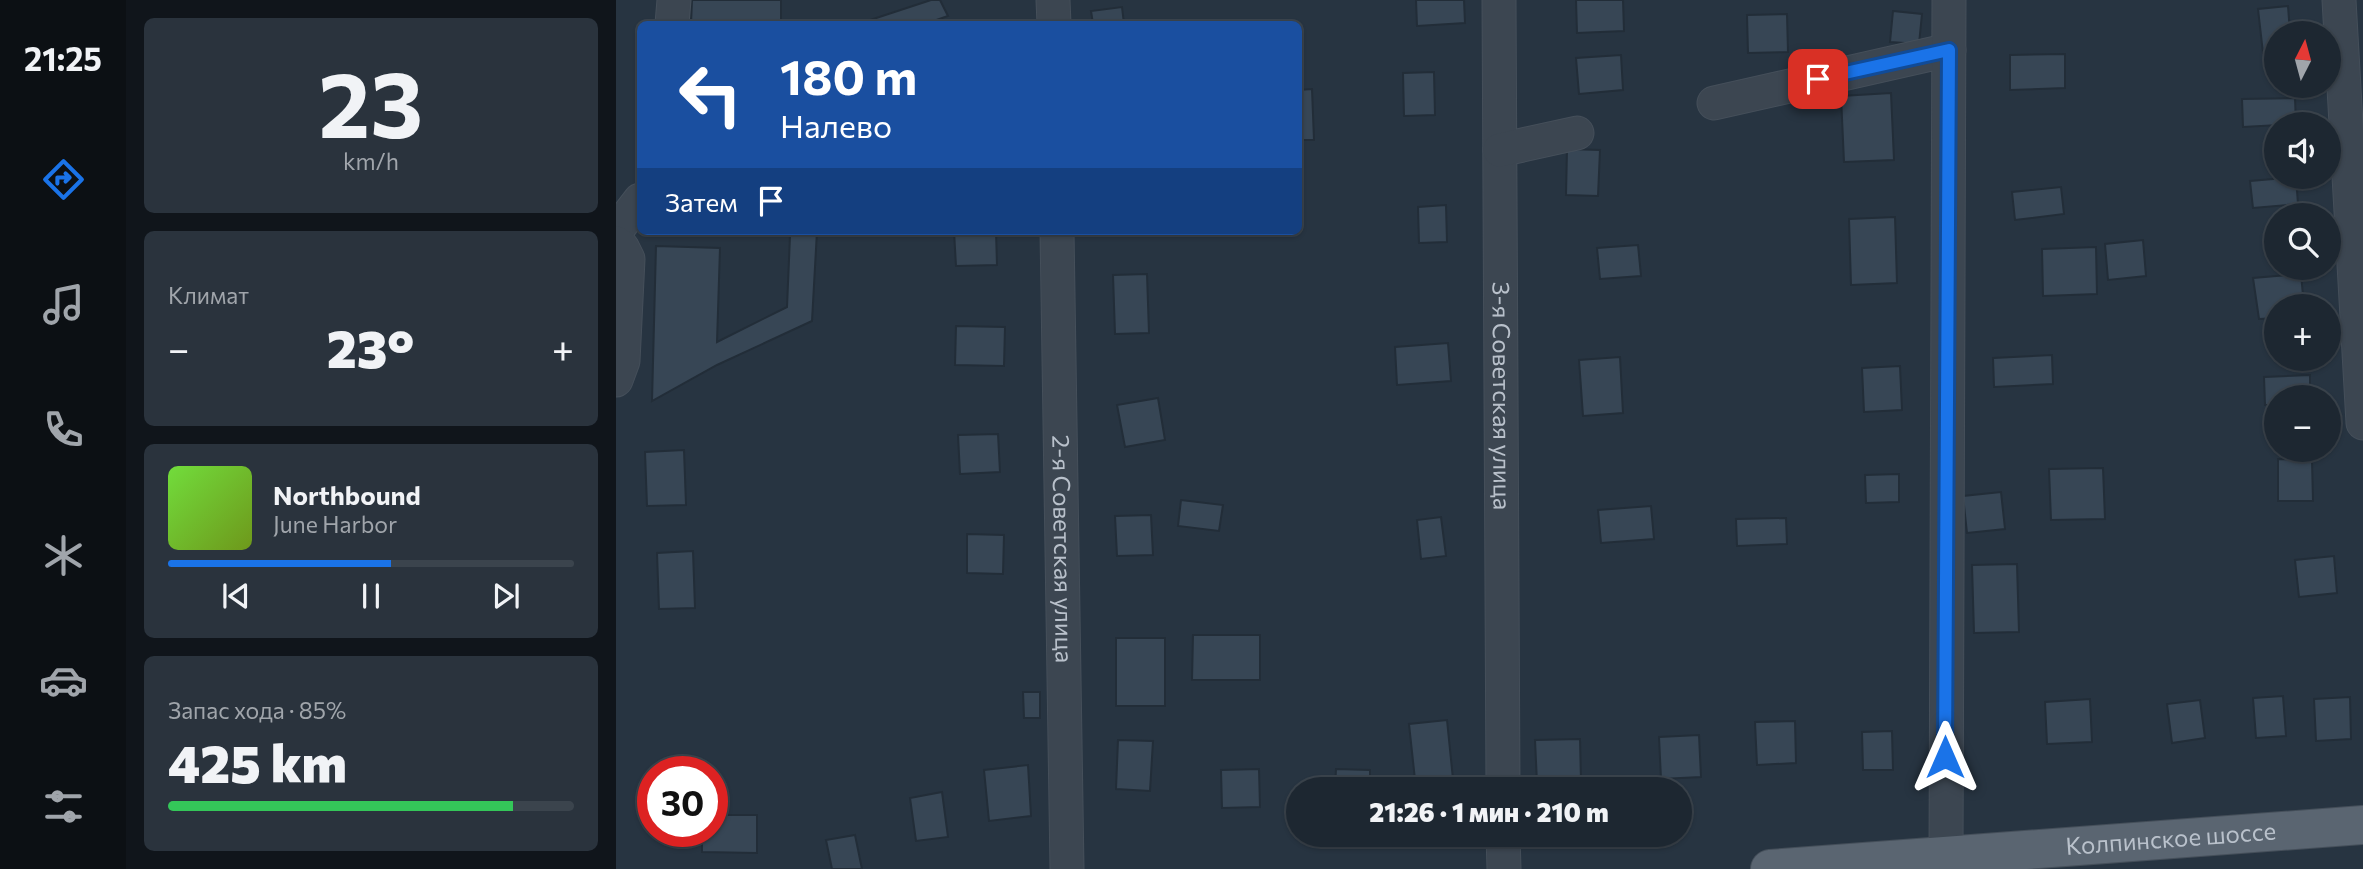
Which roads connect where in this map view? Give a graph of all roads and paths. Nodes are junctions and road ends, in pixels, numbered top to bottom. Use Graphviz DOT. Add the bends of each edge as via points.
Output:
graph roads {
  1 [pos="674,0"];
  2 [pos="1053,0"];
  3 [pos="1499,0"];
  4 [pos="1949,0"];
  5 [pos="2339,0"];
  6 [pos="672,21"];
  7 [pos="1054,21"];
  8 [pos="1949,50"];
  9 [pos="1714,103"];
  10 [pos="1577,133"];
  11 [pos="1500,150"];
  12 [pos="637,204"];
  13 [pos="616,231"];
  14 [pos="1057,235"];
  15 [pos="616,243"];
  16 [pos="616,380"];
  17 [pos="2363,423"];
  18 [pos="1503,777"];
  19 [pos="2363,825"];
  20 [pos="1503,847"];
  21 [pos="1970,860"];
  22 [pos="1067,869"];
  23 [pos="1504,869"];
  24 [pos="1770,869"];
  1 -- 6 [label="street"];
  2 -- 7 [label="street"];
  3 -- 11 [label="street, 3-я Советская улица"];
  4 -- 8 [label="street"];
  5 -- 17 [label="street"];
  8 -- 9 [label="street"];
  8 -- 21 [label="street"];
  10 -- 11 [label="street"];
  11 -- 18 [label="street, 3-я Советская улица"];
  12 -- 13 [label="street"];
  14 -- 22 [label="street, 2-я Советская улица"];
  15 -- 16 [label="street" via="628,259 623,361"];
  19 -- 21 [label="main road, Колпинское шоссе"];
  20 -- 23 [label="street"];
  21 -- 24 [label="main road, Колпинское шоссе"];
}
